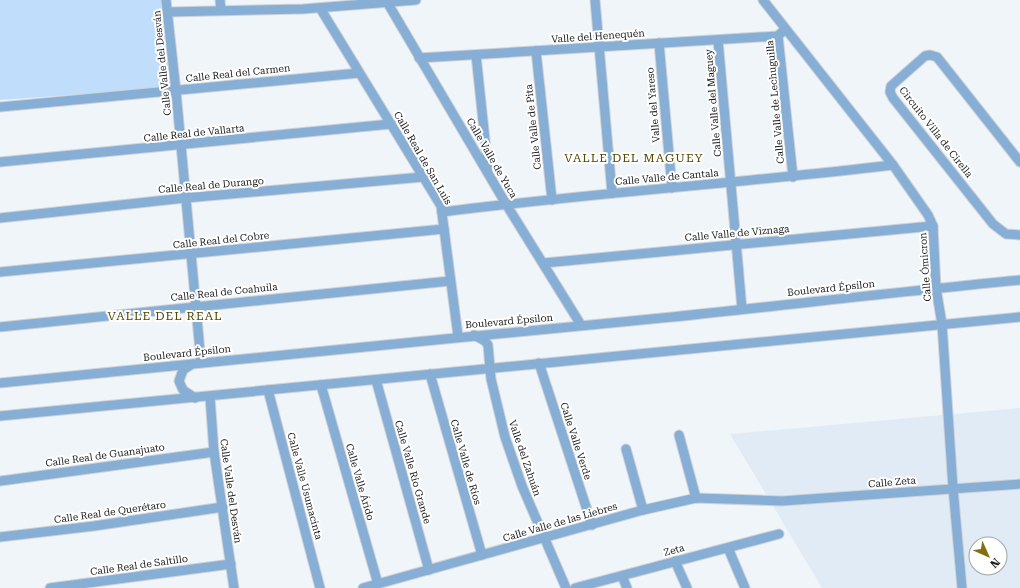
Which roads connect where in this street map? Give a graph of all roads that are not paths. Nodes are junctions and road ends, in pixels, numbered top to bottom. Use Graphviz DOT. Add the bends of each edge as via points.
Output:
graph roads {
  1 [pos="166,0"];
  2 [pos="220,0"];
  3 [pos="416,0"];
  4 [pos="595,0"];
  5 [pos="763,0"];
  6 [pos="386,2"];
  7 [pos="320,8"];
  8 [pos="221,10"];
  9 [pos="168,12"];
  10 [pos="786,28"];
  11 [pos="778,36"];
  12 [pos="718,40"];
  13 [pos="658,43"];
  14 [pos="598,46"];
  15 [pos="536,51"];
  16 [pos="476,55"];
  17 [pos="419,58"];
  18 [pos="359,73"];
  19 [pos="176,91"];
  20 [pos="0,107"];
  21 [pos="390,124"];
  22 [pos="181,145"];
  23 [pos="0,162"];
  24 [pos="1020,162"];
  25 [pos="894,165"];
  26 [pos="488,172"];
  27 [pos="423,177"];
  28 [pos="793,177"];
  29 [pos="732,183"];
  30 [pos="672,188"];
  31 [pos="612,193"];
  32 [pos="185,198"];
  33 [pos="552,200"];
  34 [pos="506,204"];
  35 [pos="442,212"];
  36 [pos="0,218"];
  37 [pos="933,226"];
  38 [pos="444,229"];
  39 [pos="1020,235"];
  40 [pos="736,244"];
  41 [pos="191,254"];
  42 [pos="544,263"];
  43 [pos="0,272"];
  44 [pos="1020,280"];
  45 [pos="450,281"];
  46 [pos="936,288"];
  47 [pos="196,306"];
  48 [pos="742,308"];
  49 [pos="1020,317"];
  50 [pos="942,324"];
  51 [pos="581,325"];
  52 [pos="0,327"];
  53 [pos="474,335"];
  54 [pos="458,336"];
  55 [pos="198,363"];
  56 [pos="539,363"];
  57 [pos="490,367"];
  58 [pos="430,374"];
  59 [pos="376,380"];
  60 [pos="0,383"];
  61 [pos="321,385"];
  62 [pos="268,390"];
  63 [pos="210,397"];
  64 [pos="196,398"];
  65 [pos="0,416"];
  66 [pos="679,435"];
  67 [pos="626,449"];
  68 [pos="214,452"];
  69 [pos="0,480"];
  70 [pos="1020,484"];
  71 [pos="953,488"];
  72 [pos="696,498"];
  73 [pos="766,501"];
  74 [pos="223,507"];
  75 [pos="643,510"];
  76 [pos="592,525"];
  77 [pos="779,534"];
  78 [pos="0,537"];
  79 [pos="545,538"];
  80 [pos="728,548"];
  81 [pos="482,555"];
  82 [pos="675,561"];
  83 [pos="231,564"];
  84 [pos="429,570"];
  85 [pos="622,576"];
  86 [pos="378,584"];
  87 [pos="50,588"];
  88 [pos="234,588"];
  89 [pos="320,588"];
  90 [pos="363,588"];
  91 [pos="566,588"];
  92 [pos="575,588"];
  93 [pos="628,588"];
  94 [pos="687,588"];
  95 [pos="746,588"];
  96 [pos="962,588"];
  1 -- 9 [label="street, Calle Valle del Desván"];
  2 -- 8 [label="street"];
  3 -- 6 [label="street"];
  4 -- 14 [label="street"];
  5 -- 10 [label="street, Calle Ómicron"];
  6 -- 7 [label="street"];
  6 -- 17 [label="street, Calle Valle de Yuca"];
  7 -- 8 [label="street"];
  7 -- 18 [label="street, Calle Real de San Luis"];
  8 -- 9 [label="street"];
  9 -- 19 [label="street, Calle Valle del Desván"];
  10 -- 11 [label="street, Calle Valle de Lechuguilla"];
  10 -- 25 [label="street, Calle Ómicron"];
  11 -- 12 [label="street, Valle del Henequén"];
  11 -- 28 [label="street, Calle Valle de Lechuguilla"];
  12 -- 13 [label="street, Valle del Henequén"];
  12 -- 29 [label="street, Calle Valle del Maguey"];
  13 -- 14 [label="street, Valle del Henequén"];
  13 -- 30 [label="street, Valle del Yareso"];
  14 -- 15 [label="street, Valle del Henequén"];
  14 -- 31 [label="street"];
  15 -- 16 [label="street, Valle del Henequén"];
  15 -- 33 [label="street, Calle Valle de Pita"];
  16 -- 17 [label="street, Valle del Henequén"];
  16 -- 26 [label="street"];
  17 -- 26 [label="street, Calle Valle de Yuca"];
  18 -- 19 [label="street, Calle Real del Carmen"];
  18 -- 21 [label="street, Calle Real de San Luis"];
  19 -- 20 [label="street, Calle Real del Carmen"];
  19 -- 22 [label="street, Calle Valle del Desván"];
  21 -- 22 [label="street, Calle Real de Vallarta"];
  21 -- 27 [label="street, Calle Real de San Luis"];
  22 -- 23 [label="street, Calle Real de Vallarta"];
  22 -- 32 [label="street, Calle Valle del Desván"];
  24 -- 39 [label="street, Circuito Villa de Cirella" via="937,57 925,56 893,83 890,89 893,98 993,224 1006,234"];
  25 -- 28 [label="street, Calle Valle de Cantala"];
  25 -- 37 [label="street, Calle Ómicron"];
  26 -- 34 [label="street, Calle Valle de Yuca"];
  27 -- 32 [label="street, Calle Real de Durango"];
  27 -- 35 [label="street, Calle Real de San Luis"];
  28 -- 29 [label="street, Calle Valle de Cantala"];
  29 -- 30 [label="street, Calle Valle de Cantala"];
  29 -- 40 [label="street, Calle Valle del Maguey"];
  30 -- 31 [label="street, Calle Valle de Cantala"];
  31 -- 33 [label="street, Calle Valle de Cantala"];
  32 -- 36 [label="street, Calle Real de Durango"];
  32 -- 41 [label="street, Calle Valle del Desván"];
  33 -- 34 [label="street, Calle Valle de Cantala"];
  34 -- 35 [label="street, Calle Valle de Cantala"];
  34 -- 42 [label="street, Calle Valle de Yuca"];
  35 -- 38 [label="street, Calle Real de San Luis"];
  37 -- 40 [label="street, Calle Valle de Viznaga"];
  37 -- 46 [label="street, Calle Ómicron"];
  38 -- 41 [label="street, Calle Real del Cobre"];
  38 -- 45 [label="street, Calle Real de San Luis"];
  40 -- 42 [label="street, Calle Valle de Viznaga"];
  40 -- 48 [label="street, Calle Valle del Maguey"];
  41 -- 43 [label="street, Calle Real del Cobre"];
  41 -- 47 [label="street, Calle Valle del Desván"];
  42 -- 51 [label="street, Calle Valle de Yuca"];
  44 -- 46 [label="street, Boulevard Épsilon"];
  45 -- 47 [label="street, Calle Real de Coahuila"];
  45 -- 54 [label="street, Calle Real de San Luis"];
  46 -- 48 [label="street, Boulevard Épsilon"];
  46 -- 50 [label="street, Calle Ómicron"];
  47 -- 52 [label="street, Calle Real de Coahuila"];
  47 -- 55 [label="street, Calle Valle del Desván"];
  48 -- 51 [label="street, Boulevard Épsilon"];
  49 -- 50 [label="street"];
  50 -- 56 [label="street"];
  50 -- 71 [label="street, Calle Ómicron"];
  51 -- 53 [label="street, Boulevard Épsilon"];
  53 -- 54 [label="street, Boulevard Épsilon"];
  53 -- 57 [label="street, Valle del Zahuán" via="485,341 488,346"];
  54 -- 55 [label="street, Boulevard Épsilon"];
  55 -- 60 [label="street, Boulevard Épsilon"];
  55 -- 64 [label="street" via="183,370 179,381 183,390"];
  56 -- 57 [label="street"];
  56 -- 76 [label="street, Calle Valle Verde"];
  57 -- 58 [label="street"];
  57 -- 79 [label="street, Valle del Zahuán" via="505,437 522,486"];
  58 -- 59 [label="street"];
  58 -- 81 [label="street, Calle Valle de Ríos"];
  59 -- 61 [label="street"];
  59 -- 84 [label="street, Calle Valle Río Grande"];
  61 -- 62 [label="street"];
  61 -- 86 [label="street, Calle Valle Árido"];
  62 -- 63 [label="street"];
  62 -- 89 [label="street, Calle Valle Usumacinta"];
  63 -- 64 [label="street"];
  63 -- 68 [label="street, Calle Valle del Desván"];
  64 -- 65 [label="street"];
  66 -- 72 [label="street"];
  67 -- 75 [label="street"];
  68 -- 69 [label="street, Calle Real de Guanajuato"];
  68 -- 74 [label="street, Calle Valle del Desván"];
  70 -- 71 [label="street, Calle Zeta"];
  71 -- 73 [label="street, Calle Zeta"];
  71 -- 96 [label="street, Calle Ómicron"];
  72 -- 73 [label="street, Calle Valle de las Liebres"];
  72 -- 75 [label="street, Calle Valle de las Liebres"];
  74 -- 78 [label="street, Calle Real de Querétaro"];
  74 -- 83 [label="street, Calle Valle del Desván"];
  75 -- 76 [label="street, Calle Valle de las Liebres"];
  76 -- 79 [label="street, Calle Valle de las Liebres"];
  77 -- 80 [label="street, Zeta"];
  79 -- 81 [label="street, Calle Valle de las Liebres"];
  79 -- 91 [label="street, Valle del Zahuán"];
  80 -- 82 [label="street, Zeta"];
  80 -- 95 [label="street"];
  81 -- 84 [label="street, Calle Valle de las Liebres"];
  82 -- 85 [label="street, Zeta"];
  82 -- 94 [label="street"];
  83 -- 87 [label="street, Calle Real de Saltillo"];
  83 -- 88 [label="street, Calle Valle del Desván"];
  84 -- 86 [label="street, Calle Valle de las Liebres"];
  85 -- 92 [label="street, Zeta"];
  85 -- 93 [label="street"];
  86 -- 90 [label="street, Calle Valle de las Liebres"];
}
